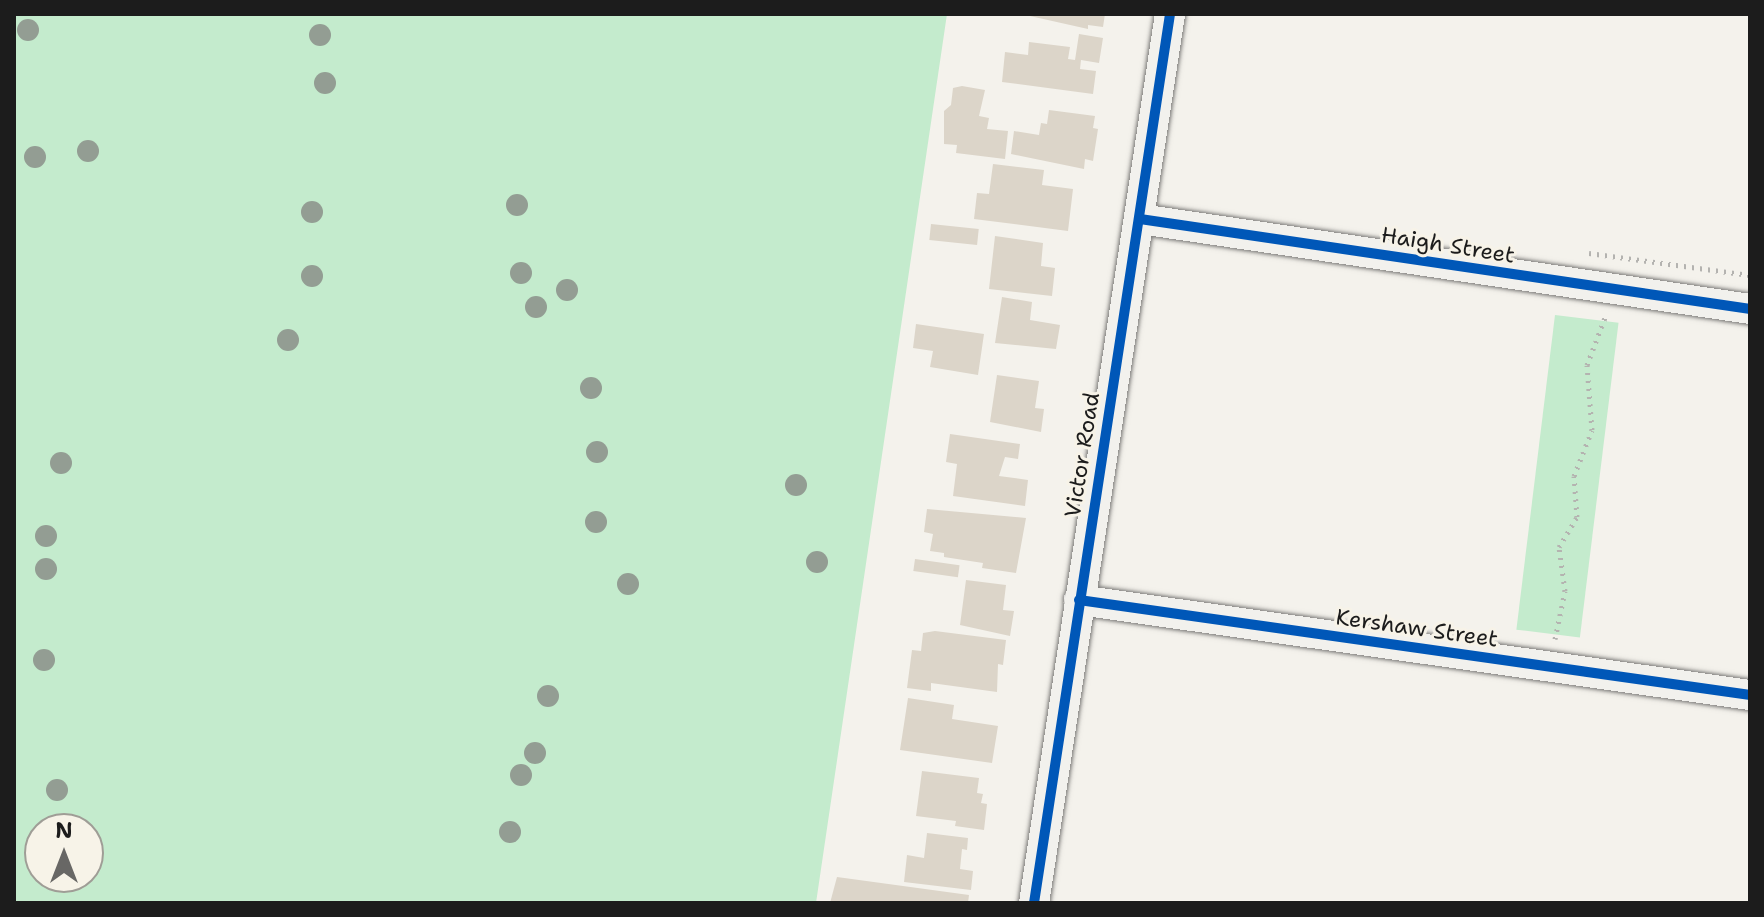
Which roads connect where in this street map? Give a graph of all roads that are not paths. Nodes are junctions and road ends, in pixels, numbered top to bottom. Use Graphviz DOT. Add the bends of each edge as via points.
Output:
graph roads {
  1 [pos="1170,14"];
  2 [pos="1140,219"];
  3 [pos="1750,309"];
  4 [pos="1079,600"];
  5 [pos="1750,695"];
  6 [pos="1034,903"];
  1 -- 2 [label="street, Victor Road"];
  2 -- 3 [label="street, Haigh Street"];
  2 -- 4 [label="street, Victor Road"];
  4 -- 5 [label="street, Kershaw Street"];
  4 -- 6 [label="street, Victor Road"];
}
